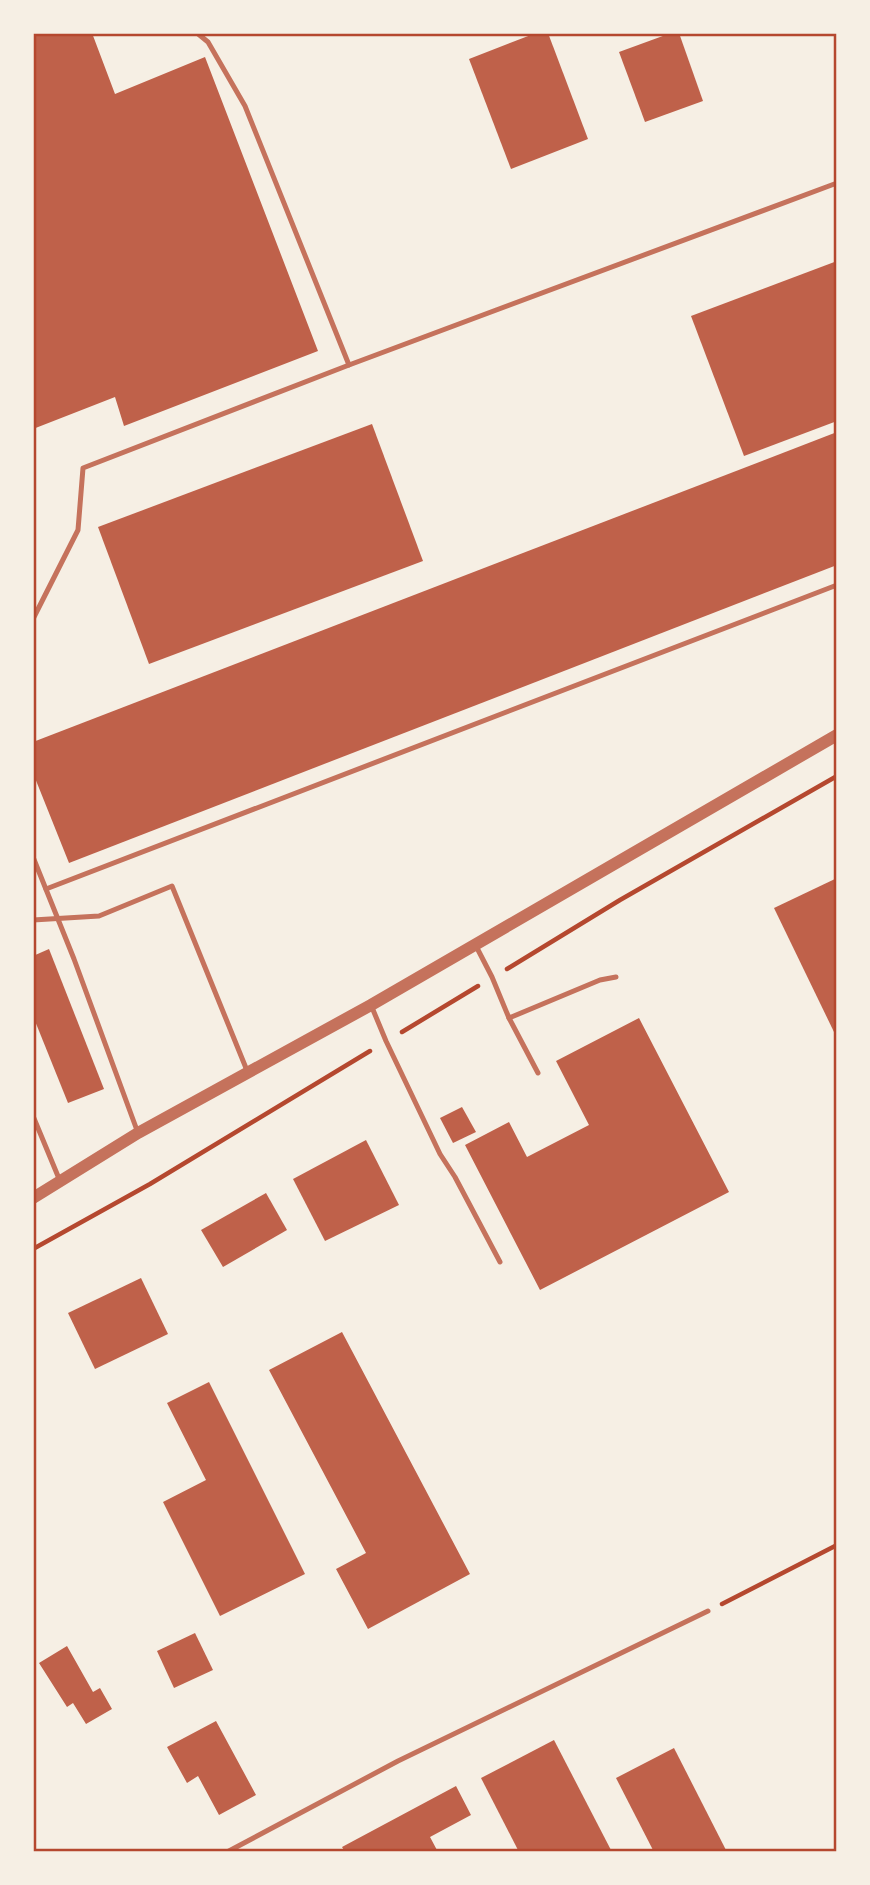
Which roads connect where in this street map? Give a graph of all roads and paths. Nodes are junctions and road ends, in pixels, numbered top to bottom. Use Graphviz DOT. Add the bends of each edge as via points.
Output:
graph roads {
  1 [pos="197,33"];
  2 [pos="837,183"];
  3 [pos="349,365"];
  4 [pos="837,585"];
  5 [pos="33,620"];
  6 [pos="837,735"];
  7 [pos="837,776"];
  8 [pos="33,857"];
  9 [pos="46,889"];
  10 [pos="58,918"];
  11 [pos="33,919"];
  12 [pos="474,943"];
  13 [pos="492,977"];
  14 [pos="616,977"];
  15 [pos="372,1004"];
  16 [pos="509,1018"];
  17 [pos="386,1041"];
  18 [pos="248,1073"];
  19 [pos="538,1073"];
  20 [pos="33,1116"];
  21 [pos="138,1133"];
  22 [pos="60,1183"];
  23 [pos="33,1198"];
  24 [pos="33,1249"];
  25 [pos="500,1262"];
  26 [pos="837,1545"];
  27 [pos="708,1611"];
  28 [pos="227,1852"];
  1 -- 3 [label="lane" via="208,41 245,106"];
  2 -- 3 [label="lane"];
  3 -- 5 [label="lane" via="83,468 78,530"];
  4 -- 9 [label="lane"];
  6 -- 12 [label="street"];
  7 -- 13 [label="path"];
  8 -- 9 [label="lane"];
  9 -- 10 [label="lane"];
  10 -- 11 [label="lane"];
  10 -- 18 [label="lane" via="99,916 172,886"];
  10 -- 21 [label="lane"];
  12 -- 13 [label="lane"];
  12 -- 15 [label="street"];
  13 -- 16 [label="lane"];
  13 -- 17 [label="path"];
  14 -- 16 [label="lane" via="600,979"];
  15 -- 17 [label="lane"];
  15 -- 18 [label="street"];
  16 -- 19 [label="lane"];
  17 -- 24 [label="path"];
  17 -- 25 [label="lane" via="440,1154"];
  18 -- 21 [label="street"];
  20 -- 22 [label="lane"];
  21 -- 22 [label="street"];
  22 -- 23 [label="street"];
  26 -- 27 [label="path"];
  27 -- 28 [label="lane" via="398,1761"];
}
